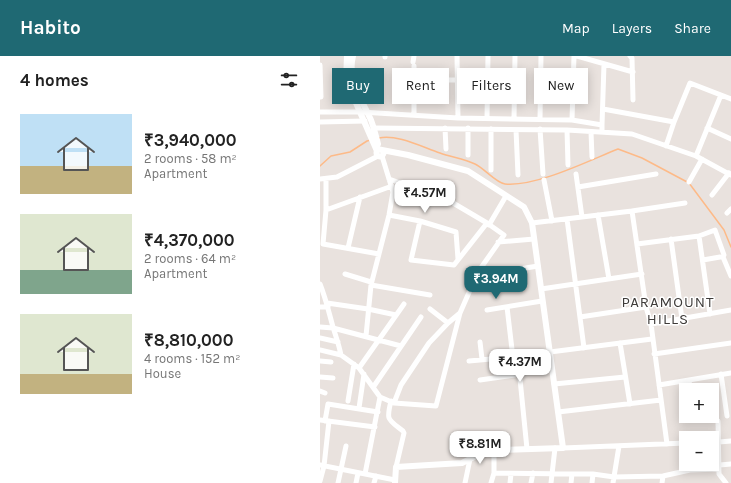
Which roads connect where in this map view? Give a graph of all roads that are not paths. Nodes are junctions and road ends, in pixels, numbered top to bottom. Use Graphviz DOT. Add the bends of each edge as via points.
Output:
graph roads {
  1 [pos="347,56"];
  2 [pos="353,56"];
  3 [pos="457,56"];
  4 [pos="488,56"];
  5 [pos="515,56"];
  6 [pos="541,56"];
  7 [pos="574,56"];
  8 [pos="577,56"];
  9 [pos="630,56"];
  10 [pos="588,57"];
  11 [pos="414,61"];
  12 [pos="604,64"];
  13 [pos="320,65"];
  14 [pos="458,68"];
  15 [pos="633,72"];
  16 [pos="721,95"];
  17 [pos="321,97"];
  18 [pos="731,99"];
  19 [pos="633,100"];
  20 [pos="458,104"];
  21 [pos="603,109"];
  22 [pos="320,112"];
  23 [pos="364,112"];
  24 [pos="414,114"];
  25 [pos="458,118"];
  26 [pos="487,118"];
  27 [pos="514,119"];
  28 [pos="540,119"];
  29 [pos="572,120"];
  30 [pos="320,122"];
  31 [pos="365,122"];
  32 [pos="674,122"];
  33 [pos="602,125"];
  34 [pos="374,128"];
  35 [pos="446,128"];
  36 [pos="468,128"];
  37 [pos="707,128"];
  38 [pos="491,129"];
  39 [pos="540,129"];
  40 [pos="516,130"];
  41 [pos="567,130"];
  42 [pos="591,132"];
  43 [pos="602,132"];
  44 [pos="374,139"];
  45 [pos="731,139"];
  46 [pos="666,146"];
  47 [pos="446,149"];
  48 [pos="380,152"];
  49 [pos="468,155"];
  50 [pos="696,156"];
  51 [pos="592,157"];
  52 [pos="702,159"];
  53 [pos="568,165"];
  54 [pos="491,170"];
  55 [pos="543,174"];
  56 [pos="576,174"];
  57 [pos="656,174"];
  58 [pos="730,174"];
  59 [pos="518,176"];
  60 [pos="323,179"];
  61 [pos="389,179"];
  62 [pos="544,180"];
  63 [pos="690,182"];
  64 [pos="392,186"];
  65 [pos="578,187"];
  66 [pos="360,196"];
  67 [pos="506,196"];
  68 [pos="712,196"];
  69 [pos="685,203"];
  70 [pos="326,210"];
  71 [pos="632,211"];
  72 [pos="389,215"];
  73 [pos="598,215"];
  74 [pos="582,217"];
  75 [pos="567,219"];
  76 [pos="552,220"];
  77 [pos="420,221"];
  78 [pos="532,223"];
  79 [pos="488,224"];
  80 [pos="699,236"];
  81 [pos="534,239"];
  82 [pos="671,239"];
  83 [pos="498,242"];
  84 [pos="637,244"];
  85 [pos="348,248"];
  86 [pos="379,254"];
  87 [pos="720,257"];
  88 [pos="458,259"];
  89 [pos="703,260"];
  90 [pos="538,266"];
  91 [pos="495,273"];
  92 [pos="346,274"];
  93 [pos="642,274"];
  94 [pos="731,276"];
  95 [pos="609,279"];
  96 [pos="320,284"];
  97 [pos="371,284"];
  98 [pos="576,284"];
  99 [pos="541,289"];
  100 [pos="322,296"];
  101 [pos="430,296"];
  102 [pos="542,301"];
  103 [pos="404,304"];
  104 [pos="328,305"];
  105 [pos="320,307"];
  106 [pos="507,307"];
  107 [pos="646,307"];
  108 [pos="368,309"];
  109 [pos="430,309"];
  110 [pos="486,310"];
  111 [pos="731,310"];
  112 [pos="460,313"];
  113 [pos="710,314"];
  114 [pos="396,315"];
  115 [pos="421,317"];
  116 [pos="580,317"];
  117 [pos="682,319"];
  118 [pos="448,323"];
  119 [pos="650,324"];
  120 [pos="320,327"];
  121 [pos="333,328"];
  122 [pos="366,336"];
  123 [pos="320,338"];
  124 [pos="652,339"];
  125 [pos="379,340"];
  126 [pos="338,342"];
  127 [pos="480,342"];
  128 [pos="620,343"];
  129 [pos="731,343"];
  130 [pos="401,346"];
  131 [pos="584,348"];
  132 [pos="320,350"];
  133 [pos="550,352"];
  134 [pos="654,354"];
  135 [pos="341,355"];
  136 [pos="514,356"];
  137 [pos="482,359"];
  138 [pos="320,361"];
  139 [pos="470,361"];
  140 [pos="331,362"];
  141 [pos="354,364"];
  142 [pos="551,364"];
  143 [pos="359,368"];
  144 [pos="519,369"];
  145 [pos="731,373"];
  146 [pos="364,374"];
  147 [pos="720,374"];
  148 [pos="515,375"];
  149 [pos="320,377"];
  150 [pos="625,377"];
  151 [pos="333,378"];
  152 [pos="480,380"];
  153 [pos="689,381"];
  154 [pos="554,384"];
  155 [pos="659,385"];
  156 [pos="374,386"];
  157 [pos="380,397"];
  158 [pos="661,400"];
  159 [pos="348,402"];
  160 [pos="392,402"];
  161 [pos="630,404"];
  162 [pos="359,408"];
  163 [pos="378,412"];
  164 [pos="558,412"];
  165 [pos="727,416"];
  166 [pos="325,421"];
  167 [pos="375,427"];
  168 [pos="731,441"];
  169 [pos="719,442"];
  170 [pos="679,443"];
  171 [pos="667,444"];
  172 [pos="346,446"];
  173 [pos="619,446"];
  174 [pos="555,448"];
  175 [pos="563,448"];
  176 [pos="527,449"];
  177 [pos="494,451"];
  178 [pos="470,459"];
  179 [pos="731,464"];
  180 [pos="322,465"];
  181 [pos="396,467"];
  182 [pos="720,467"];
  183 [pos="341,469"];
  184 [pos="686,471"];
  185 [pos="358,472"];
  186 [pos="494,473"];
  187 [pos="533,473"];
  188 [pos="365,474"];
  189 [pos="511,474"];
  190 [pos="553,474"];
  191 [pos="572,474"];
  192 [pos="594,474"];
  193 [pos="376,476"];
  194 [pos="663,476"];
  195 [pos="641,477"];
  196 [pos="613,480"];
  197 [pos="320,481"];
  198 [pos="395,481"];
  199 [pos="338,483"];
  200 [pos="356,483"];
  201 [pos="374,483"];
  202 [pos="465,483"];
  203 [pos="492,483"];
  204 [pos="510,483"];
  205 [pos="532,483"];
  206 [pos="551,483"];
  207 [pos="571,483"];
  208 [pos="592,483"];
  209 [pos="640,483"];
  210 [pos="662,483"];
  211 [pos="726,483"];
  1 -- 23 [label="street" via="346,80"];
  2 -- 23 [label="street" via="351,72"];
  3 -- 14 [label="street"];
  4 -- 26 [label="street"];
  5 -- 27 [label="street"];
  6 -- 28 [label="street"];
  7 -- 29 [label="street"];
  8 -- 10 [label="street"];
  9 -- 15 [label="street"];
  10 -- 12 [label="street"];
  11 -- 24 [label="street"];
  12 -- 15 [label="street"];
  12 -- 21 [label="street"];
  13 -- 17 [label="street"];
  15 -- 19 [label="street"];
  16 -- 18 [label="street"];
  16 -- 32 [label="street" via="690,83"];
  16 -- 37 [label="street"];
  20 -- 25 [label="street"];
  21 -- 32 [label="street"];
  21 -- 33 [label="street"];
  22 -- 23 [label="street"];
  23 -- 24 [label="street"];
  23 -- 31 [label="street"];
  23 -- 34 [label="street"];
  24 -- 25 [label="street"];
  25 -- 26 [label="street"];
  26 -- 27 [label="street"];
  27 -- 28 [label="street"];
  28 -- 29 [label="street"];
  29 -- 33 [label="street"];
  30 -- 31 [label="street"];
  31 -- 44 [label="street"];
  32 -- 46 [label="street"];
  33 -- 43 [label="street"];
  34 -- 35 [label="street"];
  34 -- 44 [label="street"];
  35 -- 36 [label="street"];
  35 -- 47 [label="street"];
  36 -- 38 [label="street"];
  36 -- 49 [label="street"];
  37 -- 45 [label="street"];
  37 -- 50 [label="street"];
  38 -- 40 [label="street"];
  38 -- 54 [label="street"];
  39 -- 40 [label="street"];
  39 -- 41 [label="street"];
  39 -- 55 [label="street"];
  40 -- 59 [label="street"];
  41 -- 42 [label="street"];
  41 -- 53 [label="street"];
  42 -- 43 [label="street"];
  42 -- 51 [label="street"];
  43 -- 46 [label="street" via="632,134"];
  44 -- 48 [label="street"];
  46 -- 50 [label="street"];
  48 -- 60 [label="street" via="343,174"];
  48 -- 61 [label="street"];
  48 -- 67 [label="street" via="408,155 468,171"];
  50 -- 52 [label="street"];
  52 -- 58 [label="street"];
  52 -- 63 [label="street"];
  56 -- 65 [label="street"];
  57 -- 65 [label="street"];
  58 -- 68 [label="street"];
  60 -- 70 [label="street"];
  61 -- 64 [label="street"];
  61 -- 79 [label="street" via="448,200"];
  62 -- 76 [label="street"];
  64 -- 66 [label="street"];
  64 -- 72 [label="street" via="394,192"];
  65 -- 74 [label="street"];
  66 -- 70 [label="street"];
  66 -- 85 [label="street"];
  67 -- 78 [label="street" via="524,207"];
  67 -- 79 [label="street"];
  69 -- 71 [label="street"];
  70 -- 85 [label="street" via="324,244"];
  71 -- 73 [label="street"];
  71 -- 84 [label="street"];
  72 -- 77 [label="street"];
  72 -- 86 [label="street"];
  73 -- 74 [label="street"];
  73 -- 95 [label="street"];
  74 -- 75 [label="street"];
  75 -- 76 [label="street"];
  75 -- 98 [label="street"];
  76 -- 78 [label="street"];
  77 -- 88 [label="street" via="456,232"];
  77 -- 88 [label="street" via="411,260 454,265"];
  78 -- 81 [label="street"];
  79 -- 83 [label="street" via="504,235"];
  79 -- 88 [label="street"];
  80 -- 82 [label="street"];
  80 -- 89 [label="street"];
  80 -- 94 [label="street" via="715,230"];
  81 -- 83 [label="street"];
  81 -- 90 [label="street"];
  82 -- 84 [label="street"];
  82 -- 117 [label="street"];
  83 -- 112 [label="street" via="478,272"];
  84 -- 93 [label="street"];
  85 -- 86 [label="street"];
  86 -- 97 [label="street"];
  87 -- 89 [label="street"];
  89 -- 113 [label="street"];
  90 -- 91 [label="street"];
  90 -- 99 [label="street"];
  92 -- 97 [label="street"];
  93 -- 95 [label="street"];
  93 -- 107 [label="street"];
  95 -- 98 [label="street"];
  96 -- 100 [label="street"];
  97 -- 101 [label="street"];
  97 -- 108 [label="street"];
  98 -- 99 [label="street"];
  98 -- 116 [label="street"];
  99 -- 102 [label="street"];
  100 -- 104 [label="street"];
  102 -- 106 [label="street"];
  102 -- 133 [label="street"];
  103 -- 114 [label="street"];
  104 -- 105 [label="street"];
  104 -- 108 [label="street"];
  104 -- 121 [label="street"];
  106 -- 110 [label="street"];
  106 -- 136 [label="street"];
  107 -- 116 [label="street"];
  107 -- 119 [label="street"];
  108 -- 114 [label="street"];
  108 -- 122 [label="street"];
  109 -- 118 [label="street"];
  111 -- 113 [label="street"];
  112 -- 118 [label="street"];
  112 -- 160 [label="street" via="436,406"];
  113 -- 117 [label="street"];
  114 -- 125 [label="street"];
  115 -- 130 [label="street"];
  116 -- 131 [label="street"];
  117 -- 119 [label="street"];
  118 -- 160 [label="street" via="429,343"];
  119 -- 124 [label="street"];
  120 -- 121 [label="street"];
  121 -- 122 [label="street"];
  121 -- 126 [label="street"];
  122 -- 125 [label="street"];
  123 -- 126 [label="street"];
  124 -- 128 [label="street"];
  124 -- 134 [label="street"];
  125 -- 130 [label="street"];
  125 -- 143 [label="street"];
  126 -- 135 [label="street"];
  127 -- 137 [label="street"];
  128 -- 131 [label="street"];
  128 -- 150 [label="street"];
  129 -- 134 [label="street"];
  130 -- 156 [label="street"];
  131 -- 133 [label="street"];
  132 -- 135 [label="street"];
  133 -- 142 [label="street"];
  134 -- 155 [label="street"];
  135 -- 141 [label="street"];
  136 -- 137 [label="street"];
  136 -- 148 [label="street"];
  137 -- 139 [label="street"];
  138 -- 140 [label="street"];
  141 -- 143 [label="street"];
  141 -- 159 [label="street"];
  142 -- 144 [label="street"];
  142 -- 154 [label="street"];
  143 -- 146 [label="street"];
  144 -- 148 [label="street"];
  144 -- 176 [label="street"];
  145 -- 147 [label="street"];
  146 -- 156 [label="street"];
  146 -- 162 [label="street"];
  147 -- 153 [label="street"];
  147 -- 165 [label="street"];
  148 -- 152 [label="street"];
  149 -- 151 [label="street"];
  150 -- 154 [label="street"];
  150 -- 161 [label="street"];
  153 -- 155 [label="street"];
  154 -- 164 [label="street"];
  155 -- 158 [label="street"];
  156 -- 157 [label="street"];
  157 -- 160 [label="street"];
  157 -- 163 [label="street"];
  158 -- 161 [label="street"];
  158 -- 171 [label="street"];
  160 -- 181 [label="street" via="388,417 404,433"];
  161 -- 164 [label="street"];
  162 -- 163 [label="street"];
  162 -- 166 [label="street" via="328,404"];
  163 -- 167 [label="street"];
  164 -- 175 [label="street"];
  166 -- 167 [label="street"];
  166 -- 180 [label="street"];
  167 -- 188 [label="street"];
  168 -- 169 [label="street"];
  169 -- 182 [label="street"];
  170 -- 171 [label="street"];
  171 -- 173 [label="street"];
  172 -- 183 [label="street"];
  173 -- 175 [label="street"];
  173 -- 196 [label="street"];
  174 -- 175 [label="street"];
  174 -- 176 [label="street"];
  174 -- 190 [label="street"];
  176 -- 177 [label="street"];
  177 -- 178 [label="street"];
  177 -- 186 [label="street"];
  178 -- 181 [label="street" via="462,463"];
  178 -- 202 [label="street"];
  179 -- 182 [label="street"];
  180 -- 183 [label="street"];
  180 -- 197 [label="street"];
  181 -- 198 [label="street"];
  182 -- 211 [label="street" via="720,474"];
  183 -- 185 [label="street"];
  183 -- 199 [label="street"];
  184 -- 194 [label="street"];
  185 -- 188 [label="street"];
  185 -- 200 [label="street"];
  186 -- 189 [label="street"];
  186 -- 203 [label="street"];
  187 -- 189 [label="street"];
  187 -- 190 [label="street"];
  187 -- 205 [label="street"];
  188 -- 193 [label="street"];
  189 -- 204 [label="street"];
  190 -- 191 [label="street"];
  190 -- 206 [label="street"];
  191 -- 192 [label="street"];
  191 -- 207 [label="street"];
  192 -- 196 [label="street"];
  192 -- 208 [label="street"];
  193 -- 198 [label="street"];
  193 -- 201 [label="street"];
  194 -- 195 [label="street"];
  194 -- 210 [label="street"];
  195 -- 196 [label="street"];
  195 -- 209 [label="street"];
}
